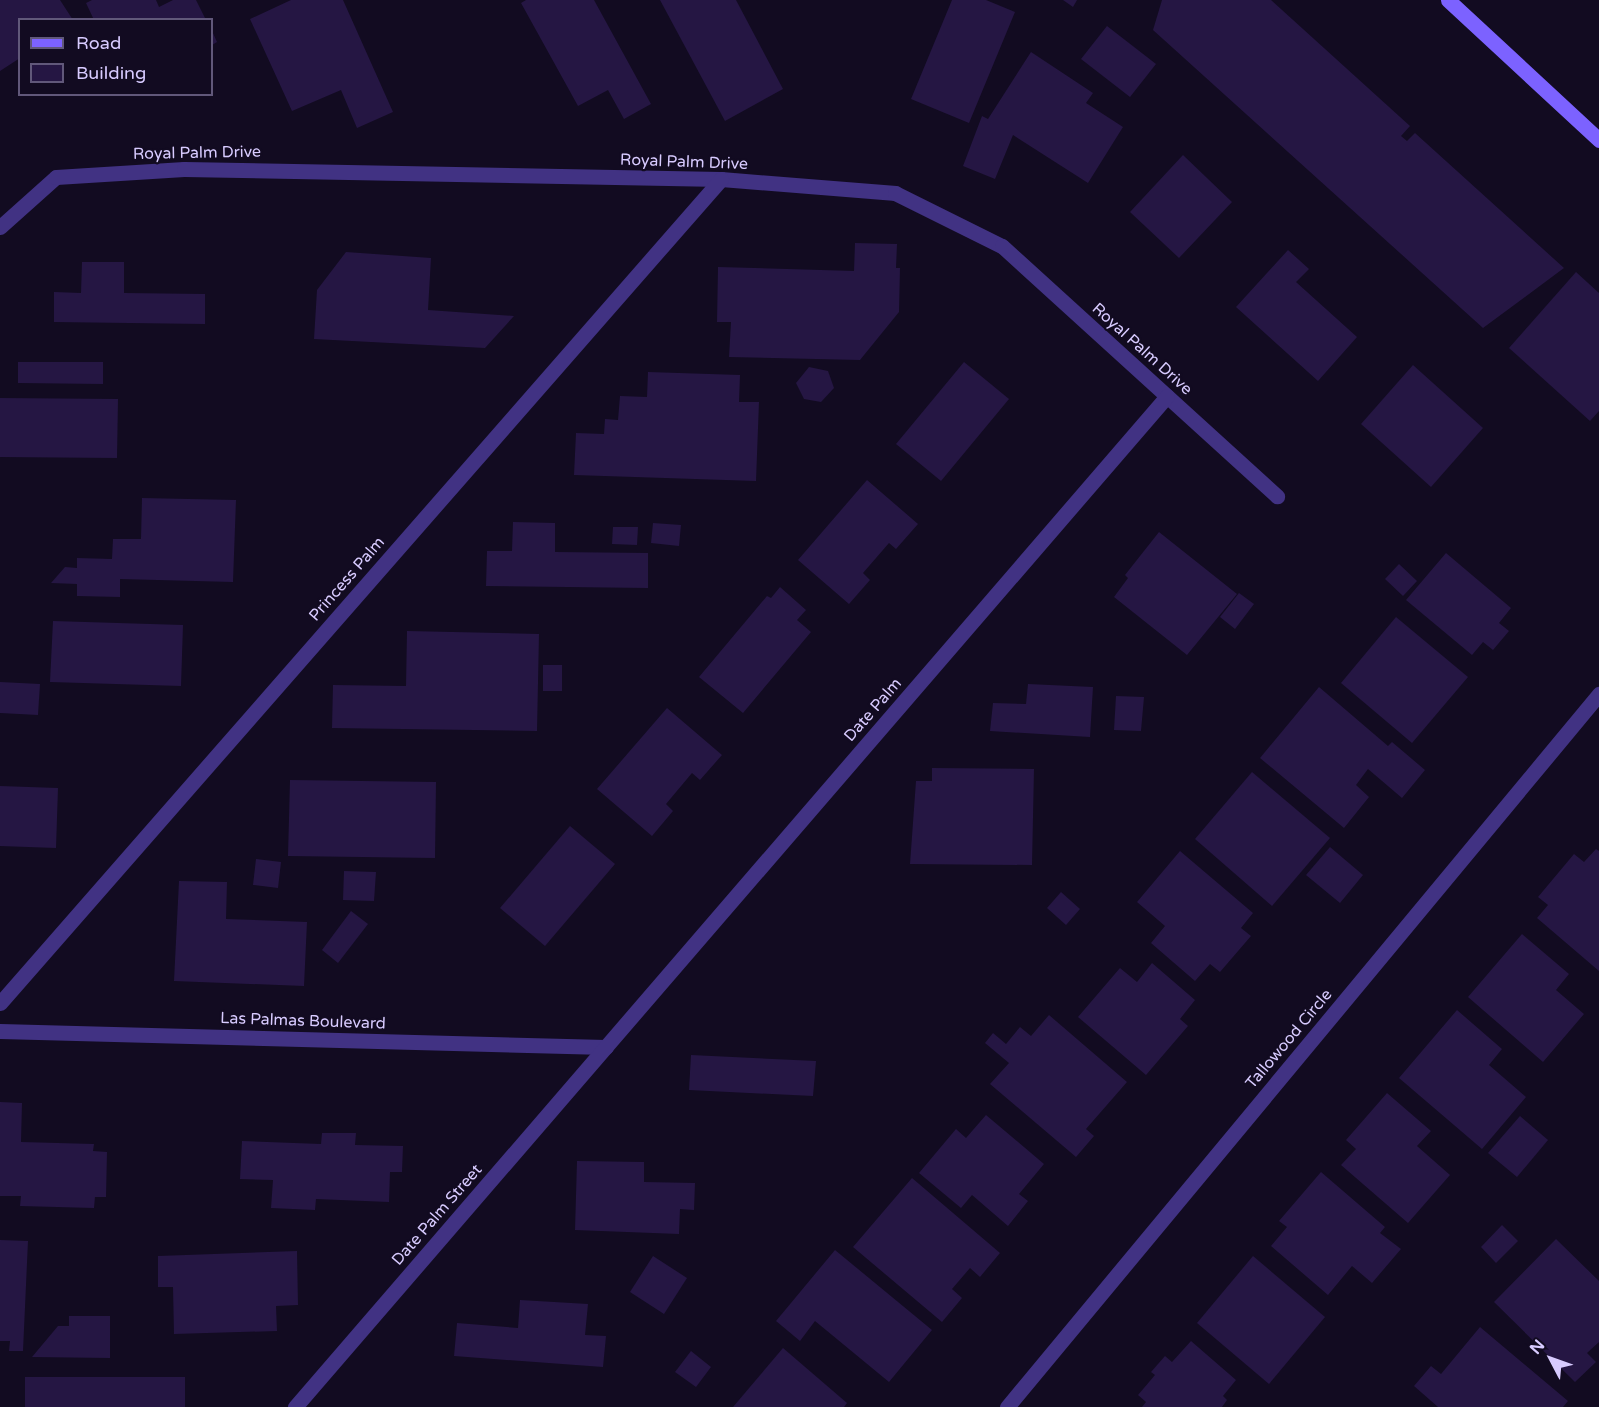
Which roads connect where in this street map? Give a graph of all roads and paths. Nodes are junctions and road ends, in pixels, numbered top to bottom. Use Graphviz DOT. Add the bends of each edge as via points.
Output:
graph roads {
  1 [pos="1448,0"];
  2 [pos="1599,140"];
  3 [pos="721,179"];
  4 [pos="0,227"];
  5 [pos="1167,396"];
  6 [pos="1277,496"];
  7 [pos="1599,694"];
  8 [pos="0,1003"];
  9 [pos="0,1031"];
  10 [pos="606,1047"];
  11 [pos="295,1407"];
  12 [pos="1007,1407"];
  1 -- 2 [label="street"];
  3 -- 4 [label="street, Royal Palm Drive" via="184,169 56,177"];
  3 -- 5 [label="street, Royal Palm Drive" via="895,193 1002,246"];
  3 -- 8 [label="street, Princess Palm"];
  5 -- 6 [label="street, Royal Palm Drive"];
  5 -- 10 [label="street, Date Palm"];
  7 -- 12 [label="street, Tallowood Circle"];
  9 -- 10 [label="street, Las Palmas Boulevard"];
  10 -- 11 [label="street, Date Palm Street"];
}
